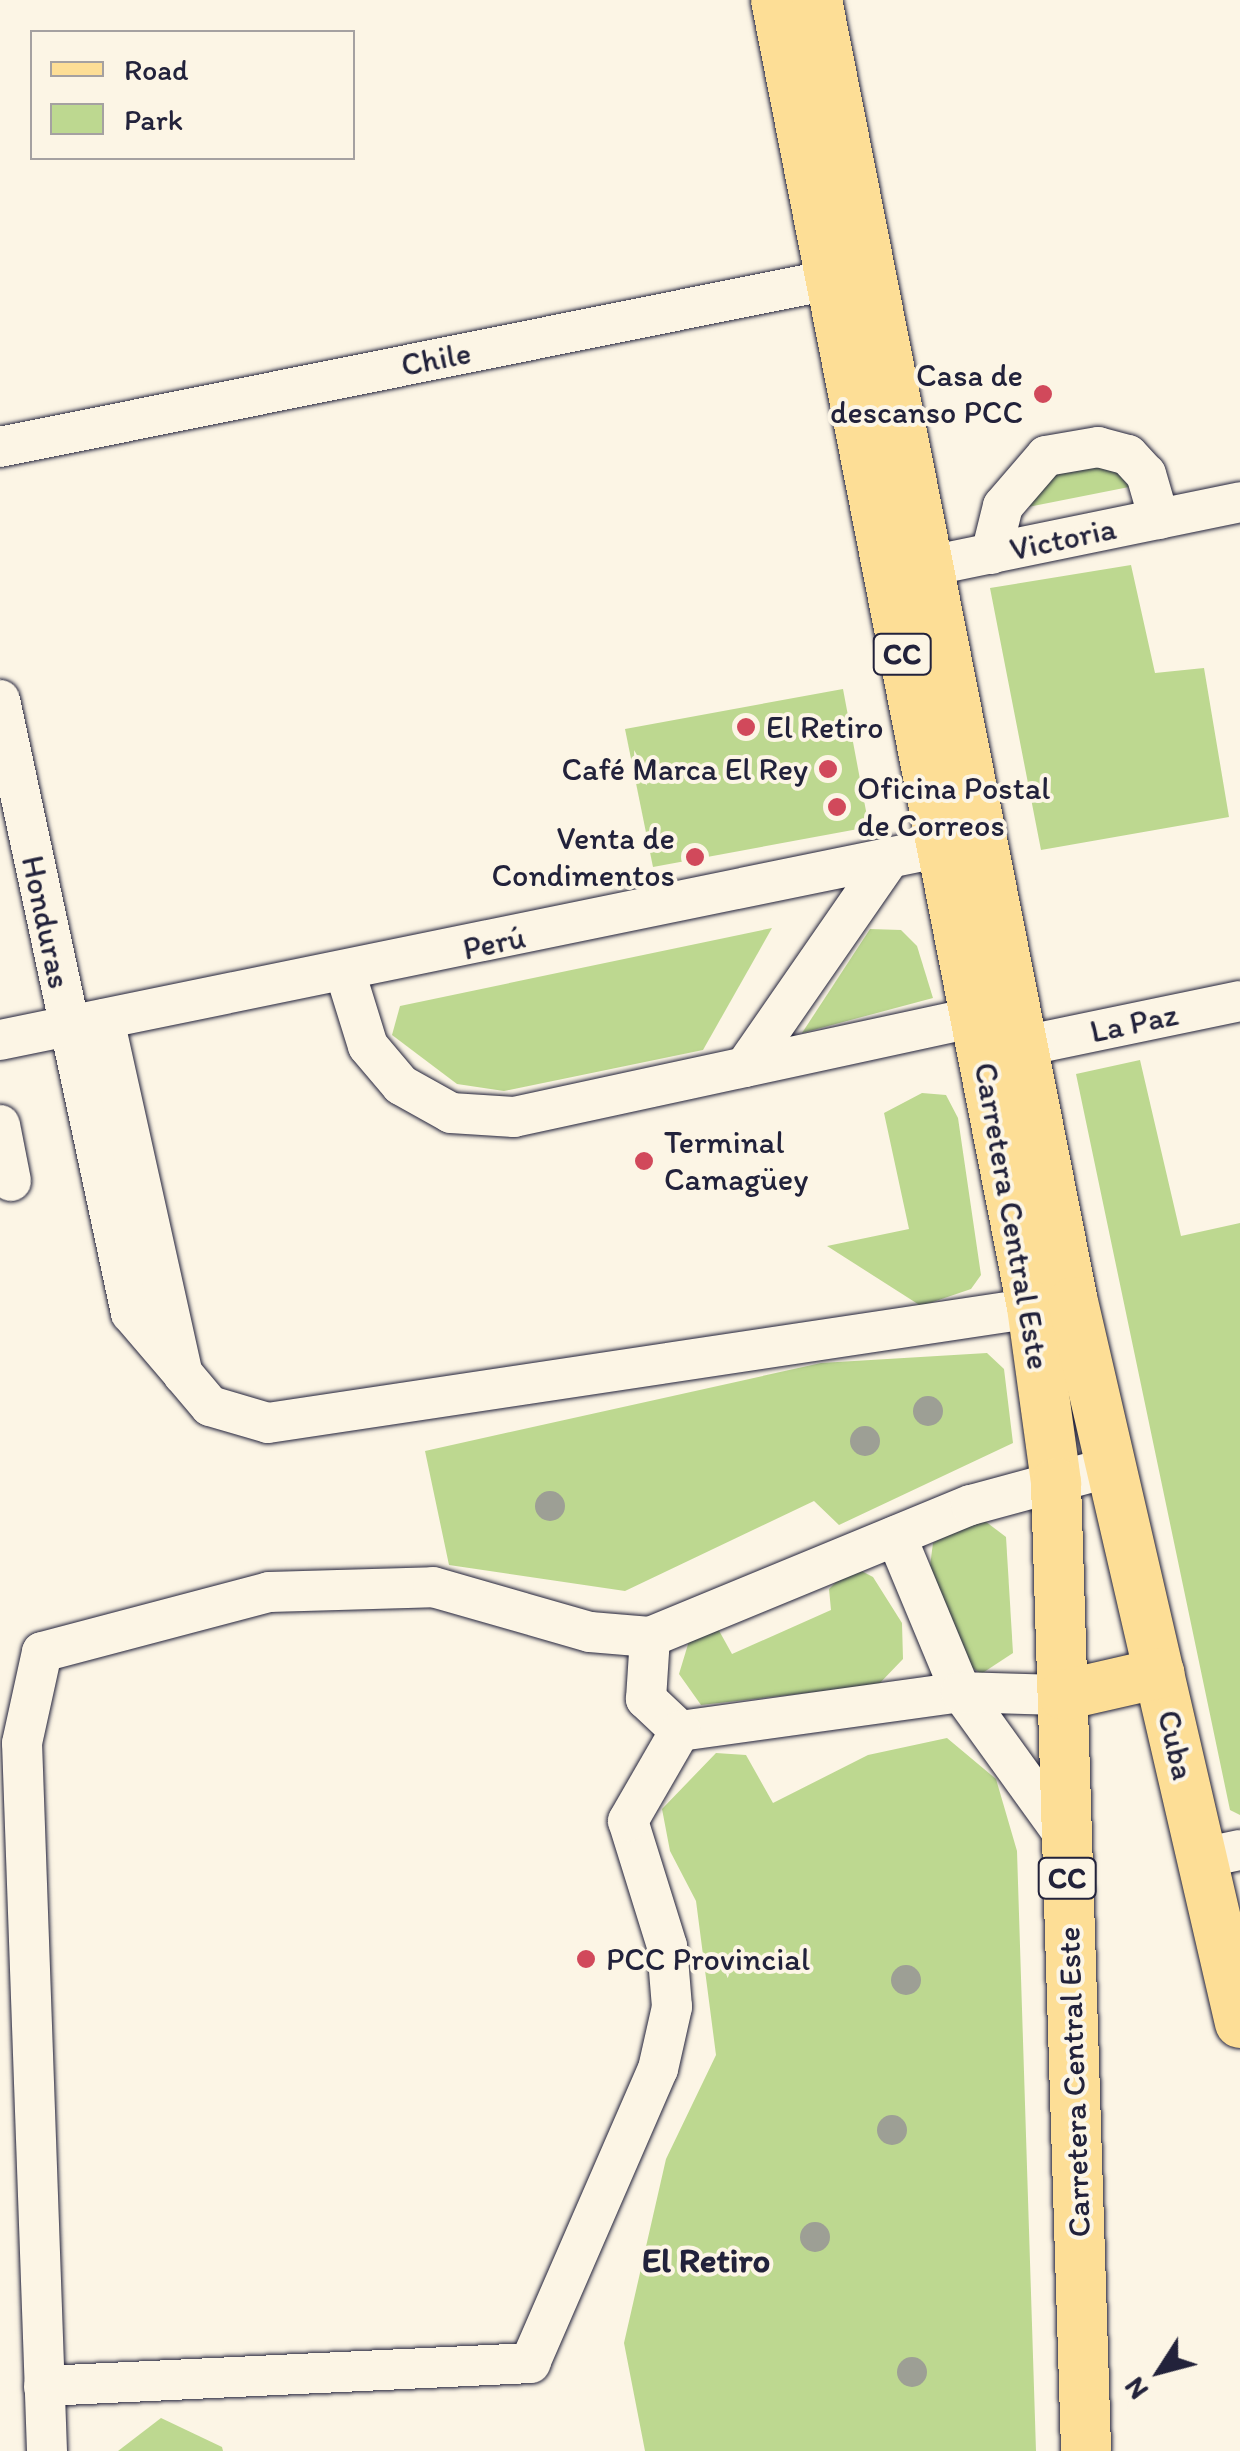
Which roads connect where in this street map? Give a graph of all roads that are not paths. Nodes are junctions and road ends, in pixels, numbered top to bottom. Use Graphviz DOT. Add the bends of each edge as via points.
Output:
graph roads {
  1 [pos="806,4"];
  2 [pos="849,276"];
  3 [pos="0,446"];
  4 [pos="1240,502"];
  5 [pos="1159,519"];
  6 [pos="991,554"];
  7 [pos="909,570"];
  8 [pos="0,700"];
  9 [pos="964,842"];
  10 [pos="889,860"];
  11 [pos="346,975"];
  12 [pos="1240,1001"];
  13 [pos="976,1017"];
  14 [pos="86,1023"];
  15 [pos="0,1040"];
  16 [pos="1028,1045"];
  17 [pos="745,1067"];
  18 [pos="0,1125"];
  19 [pos="11,1182"];
  20 [pos="1053,1304"];
  21 [pos="1111,1466"];
  22 [pos="1056,1482"];
  23 [pos="896,1536"];
  24 [pos="1141,1592"];
  25 [pos="1064,1606"];
  26 [pos="650,1637"];
  27 [pos="1160,1673"];
  28 [pos="961,1692"];
  29 [pos="1064,1695"];
  30 [pos="680,1731"];
  31 [pos="1065,1836"];
  32 [pos="1221,1854"];
  33 [pos="1240,2023"];
  34 [pos="44,2386"];
  35 [pos="47,2451"];
  36 [pos="1086,2451"];
  1 -- 2 [label="main road, Carretera Central Este / CC"];
  2 -- 3 [label="street, Chile"];
  2 -- 7 [label="main road, Carretera Central Este / CC"];
  4 -- 5 [label="street, Victoria"];
  5 -- 6 [label="street, Victoria"];
  5 -- 6 [label="street" via="1146,474 1128,455 1098,447 1046,456 1003,506"];
  6 -- 7 [label="street, Victoria"];
  7 -- 9 [label="main road, Carretera Central Este / CC"];
  8 -- 14 [label="street, Honduras"];
  9 -- 10 [label="street, Perú"];
  9 -- 13 [label="main road, Carretera Central Este / CC"];
  9 -- 16 [label="main road, Carretera Central Este / CC"];
  10 -- 11 [label="street, Perú"];
  10 -- 17 [label="street"];
  11 -- 14 [label="street, Perú"];
  11 -- 17 [label="street" via="368,1046 402,1085 452,1113 514,1117"];
  12 -- 16 [label="street, La Paz"];
  13 -- 17 [label="street"];
  13 -- 20 [label="main road, Carretera Central Este / CC"];
  14 -- 15 [label="street, Perú"];
  14 -- 20 [label="street, Honduras" via="132,1312 210,1406 268,1424"];
  16 -- 20 [label="main road, Carretera Central Este / CC"];
  18 -- 19 [label="street"];
  20 -- 21 [label="main road, Carretera Central Este / CC"];
  20 -- 22 [label="main road, Carretera Central Este / CC"];
  21 -- 22 [label="street"];
  21 -- 24 [label="main road, Cuba / CC"];
  22 -- 23 [label="street"];
  22 -- 25 [label="main road, Carretera Central Este / CC"];
  23 -- 26 [label="street"];
  23 -- 28 [label="street"];
  24 -- 25 [label="main road"];
  24 -- 27 [label="main road, Cuba / CC"];
  25 -- 29 [label="main road, Carretera Central Este / CC"];
  26 -- 30 [label="street" via="646,1698"];
  26 -- 34 [label="street" via="590,1632 433,1587 270,1592 42,1652 22,1742"];
  27 -- 29 [label="main road"];
  27 -- 32 [label="main road, Cuba / CC"];
  28 -- 29 [label="street"];
  28 -- 30 [label="street"];
  28 -- 31 [label="street"];
  29 -- 31 [label="main road, Carretera Central Este / CC"];
  30 -- 34 [label="street" via="628,1821 667,1946 672,2007 658,2069 530,2363"];
  31 -- 36 [label="main road, Carretera Central Este / CC"];
  32 -- 33 [label="main road, Cuba / CC"];
  34 -- 35 [label="street"];
}
